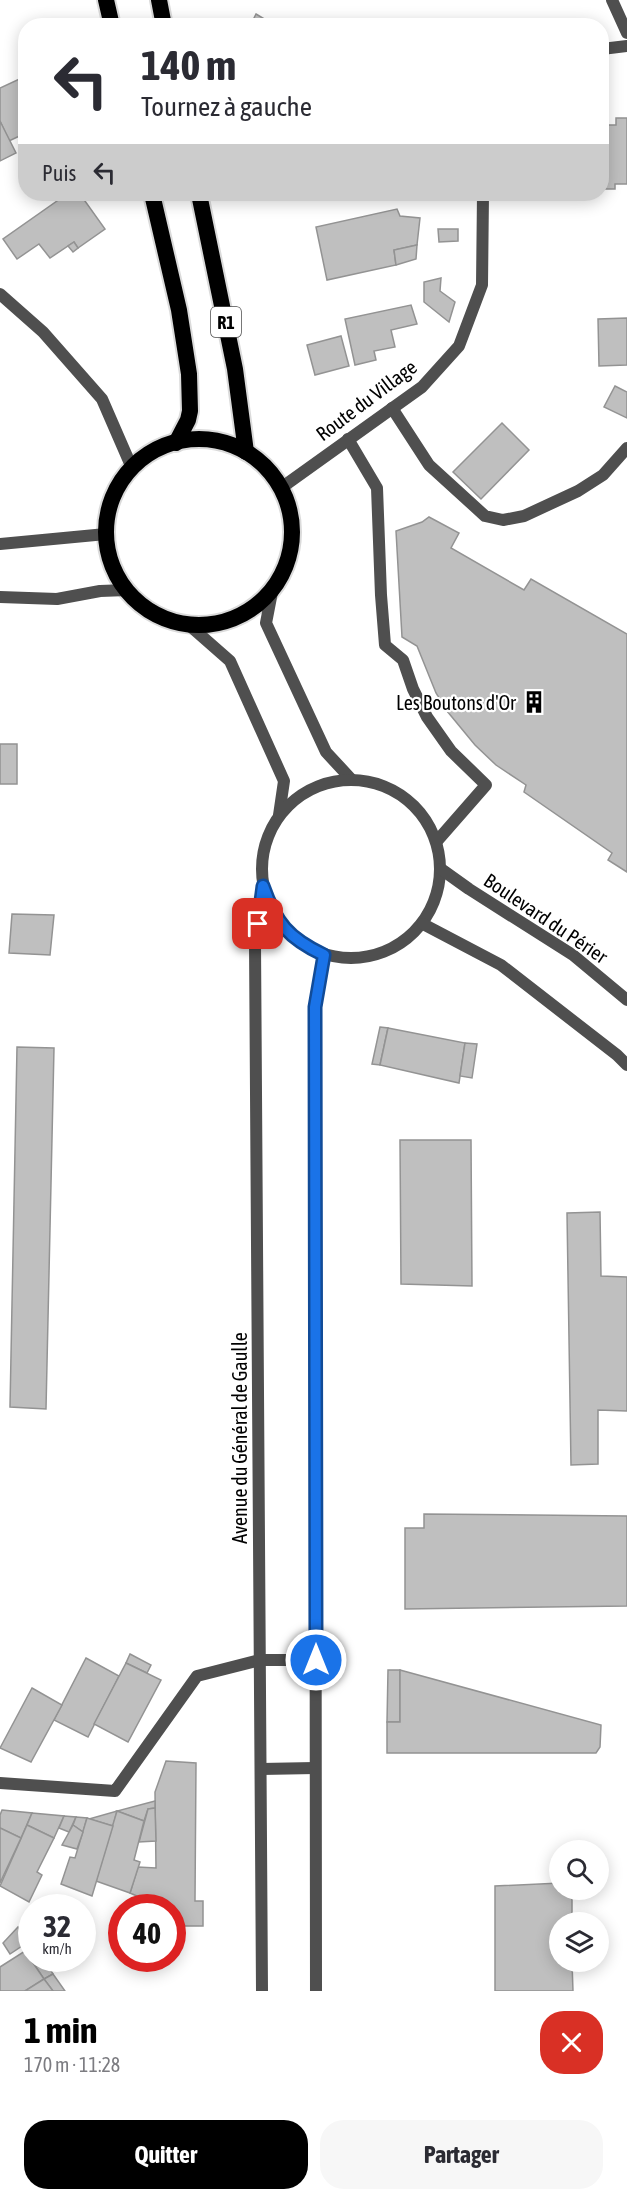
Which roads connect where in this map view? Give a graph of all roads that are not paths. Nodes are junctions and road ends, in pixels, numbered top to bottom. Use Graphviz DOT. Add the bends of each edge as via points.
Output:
graph roads {
  1 [pos="106,0"];
  2 [pos="159,0"];
  3 [pos="612,0"];
  4 [pos="110,18"];
  5 [pos="163,18"];
  6 [pos="627,33"];
  7 [pos="627,46"];
  8 [pos="609,48"];
  9 [pos="154,201"];
  10 [pos="200,201"];
  11 [pos="483,201"];
  12 [pos="0,294"];
  13 [pos="392,408"];
  14 [pos="348,439"];
  15 [pos="176,443"];
  16 [pos="627,448"];
  17 [pos="246,452"];
  18 [pos="132,468"];
  19 [pos="281,488"];
  20 [pos="106,534"];
  21 [pos="0,544"];
  22 [pos="127,590"];
  23 [pos="272,592"];
  24 [pos="0,597"];
  25 [pos="189,625"];
  26 [pos="351,779"];
  27 [pos="279,816"];
  28 [pos="437,842"];
  29 [pos="441,869"];
  30 [pos="263,886"];
  31 [pos="423,924"];
  32 [pos="324,955"];
  33 [pos="627,1000"];
  34 [pos="627,1065"];
  35 [pos="260,1660"];
  36 [pos="316,1660"];
  37 [pos="315,1768"];
  38 [pos="261,1769"];
  39 [pos="0,1783"];
  40 [pos="262,1991"];
  41 [pos="316,1991"];
  1 -- 4 [label="highway"];
  2 -- 5 [label="highway"];
  3 -- 6 [label="street"];
  7 -- 8 [label="street"];
  9 -- 15 [label="highway, R1" via="179,310 189,374 190,411"];
  10 -- 17 [label="highway, R1" via="235,369"];
  11 -- 13 [label="street, Route du Village" via="482,285 459,346 422,387"];
  12 -- 18 [label="street" via="43,332 102,399"];
  13 -- 14 [label="street, Route du Village"];
  13 -- 16 [label="street" via="429,465 485,516 494,519 524,516 578,491 603,475"];
  14 -- 19 [label="street, Route du Village"];
  14 -- 28 [label="street" via="377,488 384,645 403,660 427,717 451,751 486,785"];
  15 -- 17 [label="highway" via="224,443"];
  15 -- 18 [label="highway" via="152,452"];
  17 -- 19 [label="highway" via="266,467"];
  18 -- 20 [label="highway" via="109,510"];
  19 -- 23 [label="highway" via="291,514 292,542 286,568"];
  20 -- 21 [label="street"];
  20 -- 22 [label="highway" via="112,564"];
  22 -- 24 [label="street" via="57,599"];
  22 -- 25 [label="highway" via="144,607"];
  23 -- 25 [label="highway" via="249,612 220,623"];
  23 -- 26 [label="street" via="266,623 326,752"];
  25 -- 27 [label="street" via="230,661 284,781"];
  26 -- 27 [label="street" via="324,783 299,796"];
  26 -- 28 [label="street" via="379,784 404,796 424,816"];
  27 -- 30 [label="street" via="267,837 262,861"];
  28 -- 29 [label="street"];
  29 -- 31 [label="street" via="437,898"];
  29 -- 33 [label="street, Boulevard du Périer" via="573,955"];
  30 -- 32 [label="street" via="271,909 284,928 302,945"];
  30 -- 35 [label="street, Avenue du Général de Gaulle" via="255,943"];
  31 -- 32 [label="street" via="403,943 379,955 352,959"];
  31 -- 34 [label="street" via="501,965"];
  32 -- 36 [label="street" via="315,1007"];
  35 -- 36 [label="street"];
  35 -- 38 [label="street, Avenue du Général de Gaulle"];
  35 -- 39 [label="street" via="197,1676 115,1791"];
  36 -- 37 [label="street"];
  37 -- 38 [label="street"];
  37 -- 41 [label="street"];
  38 -- 40 [label="street, Avenue du Général de Gaulle"];
}
